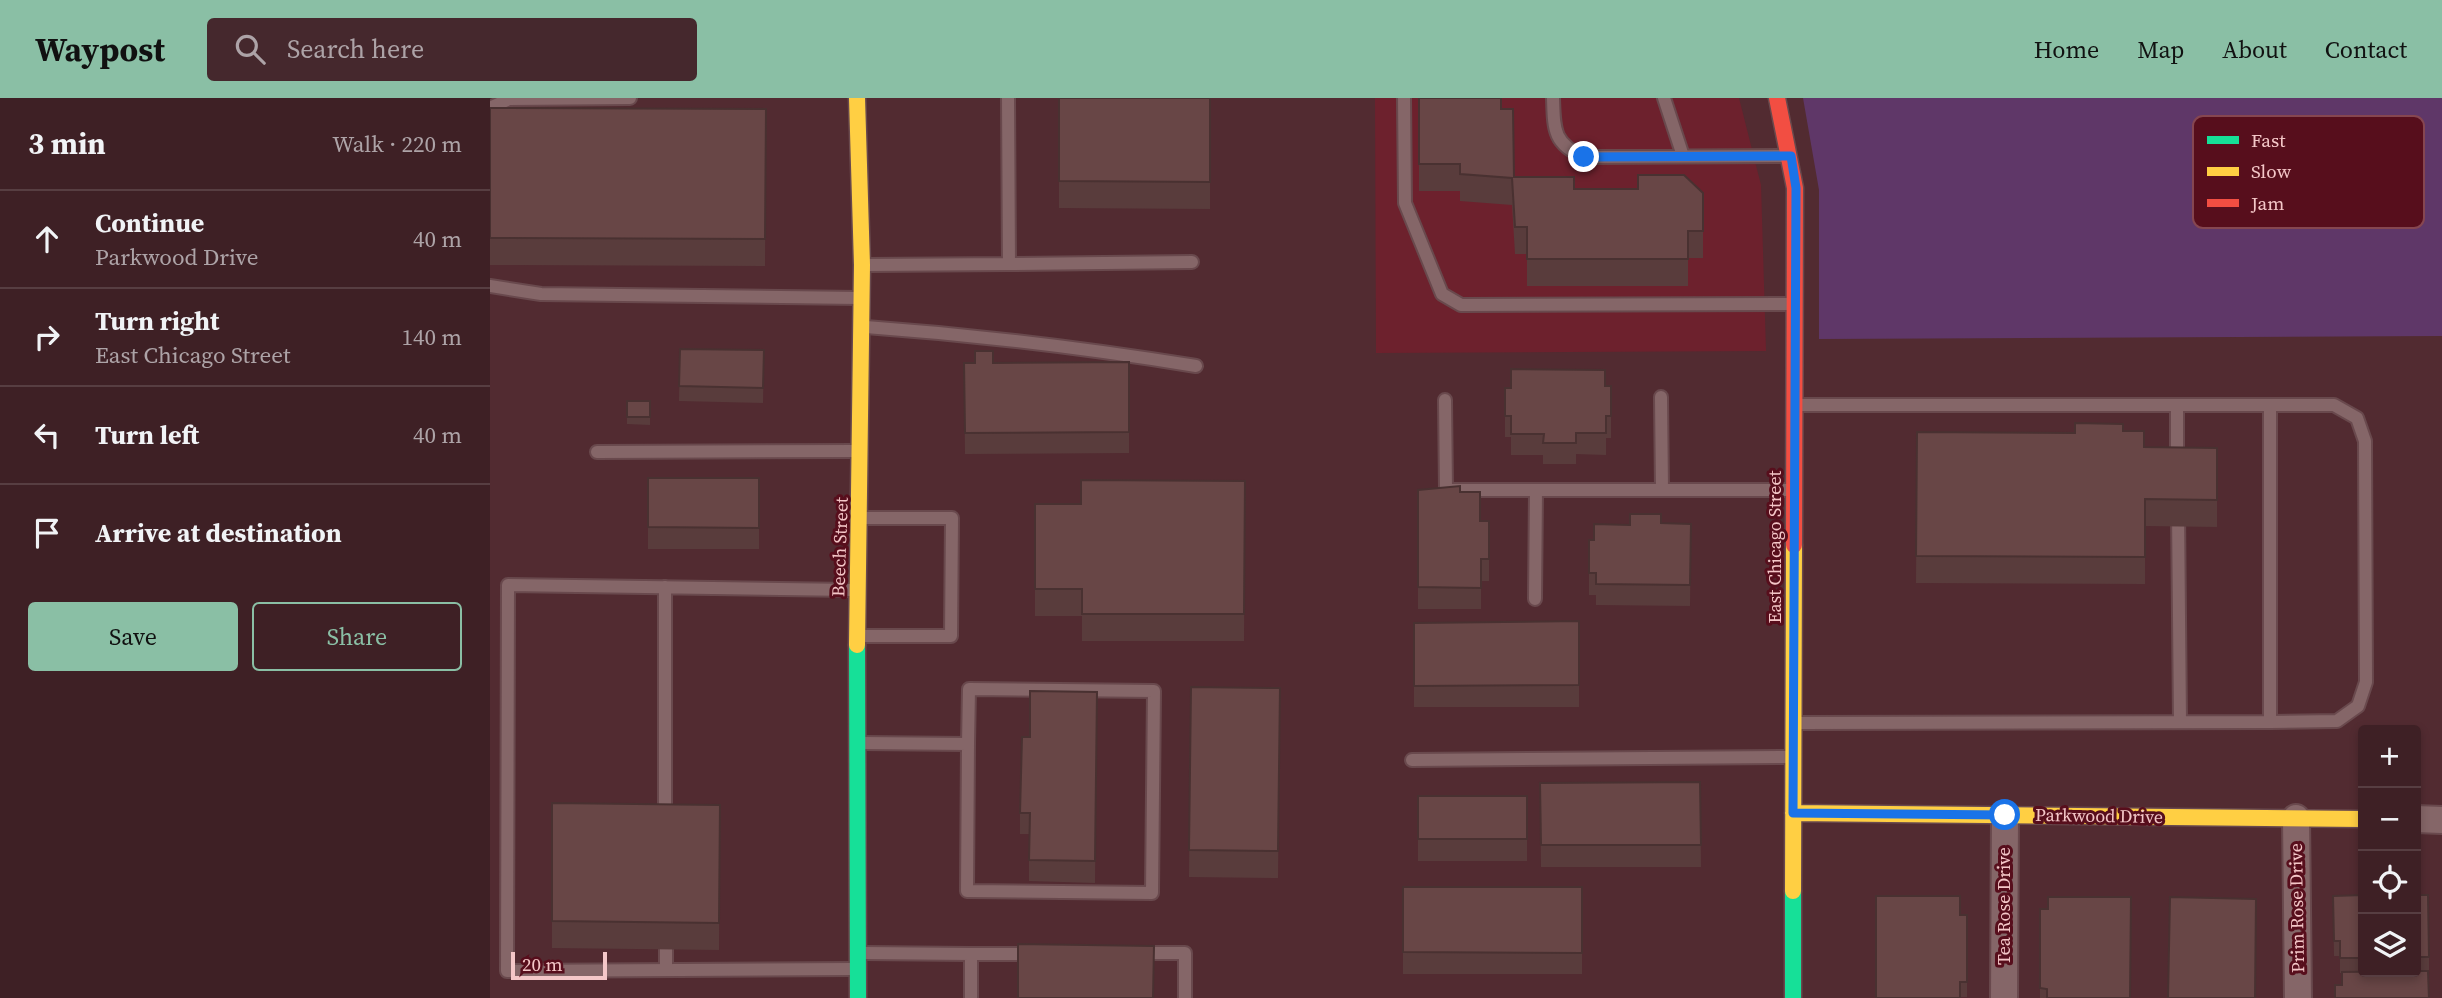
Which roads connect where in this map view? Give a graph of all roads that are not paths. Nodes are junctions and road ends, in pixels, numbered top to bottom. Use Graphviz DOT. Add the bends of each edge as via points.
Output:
graph roads {
  1 [pos="630,98"];
  2 [pos="857,98"];
  3 [pos="1008,98"];
  4 [pos="1404,98"];
  5 [pos="1553,98"];
  6 [pos="1664,98"];
  7 [pos="1777,98"];
  8 [pos="490,108"];
  9 [pos="1683,156"];
  10 [pos="1791,156"];
  11 [pos="1192,262"];
  12 [pos="1009,264"];
  13 [pos="862,265"];
  14 [pos="490,286"];
  15 [pos="862,298"];
  16 [pos="1796,304"];
  17 [pos="862,327"];
  18 [pos="1196,366"];
  19 [pos="1661,397"];
  20 [pos="1445,400"];
  21 [pos="1795,405"];
  22 [pos="2177,405"];
  23 [pos="2270,405"];
  24 [pos="861,451"];
  25 [pos="597,452"];
  26 [pos="2178,474"];
  27 [pos="1536,490"];
  28 [pos="1662,490"];
  29 [pos="1794,490"];
  30 [pos="2178,502"];
  31 [pos="861,517"];
  32 [pos="665,587"];
  33 [pos="856,590"];
  34 [pos="1535,599"];
  35 [pos="856,636"];
  36 [pos="2180,722"];
  37 [pos="2270,722"];
  38 [pos="1794,723"];
  39 [pos="857,743"];
  40 [pos="968,744"];
  41 [pos="1794,757"];
  42 [pos="1412,760"];
  43 [pos="1793,813"];
  44 [pos="2005,815"];
  45 [pos="2296,818"];
  46 [pos="2358,819"];
  47 [pos="2421,819"];
  48 [pos="2442,820"];
  49 [pos="666,834"];
  50 [pos="666,915"];
  51 [pos="971,954"];
  52 [pos="1051,954"];
  53 [pos="1132,954"];
  54 [pos="858,961"];
  55 [pos="666,970"];
  56 [pos="858,998"];
  57 [pos="971,998"];
  58 [pos="1185,998"];
  59 [pos="1793,998"];
  60 [pos="2004,998"];
  61 [pos="2298,998"];
  1 -- 8 [label="lane" via="509,99"];
  2 -- 13 [label="street, Beech Street"];
  3 -- 12 [label="lane"];
  4 -- 16 [label="lane" via="1405,202 1442,294 1461,305"];
  5 -- 9 [label="lane" via="1558,139 1576,154"];
  6 -- 9 [label="lane"];
  7 -- 10 [label="street, East Chicago Street"];
  9 -- 10 [label="lane"];
  10 -- 16 [label="street, East Chicago Street" via="1796,188"];
  11 -- 12 [label="lane"];
  12 -- 13 [label="lane"];
  13 -- 15 [label="street, Beech Street"];
  14 -- 15 [label="lane" via="541,294"];
  15 -- 17 [label="street, Beech Street"];
  16 -- 21 [label="street, East Chicago Street"];
  17 -- 18 [label="lane" via="990,336"];
  17 -- 24 [label="street, Beech Street"];
  19 -- 28 [label="lane"];
  20 -- 27 [label="lane" via="1446,490"];
  21 -- 22 [label="lane"];
  21 -- 29 [label="street, East Chicago Street"];
  22 -- 23 [label="lane"];
  22 -- 26 [label="lane"];
  23 -- 37 [label="lane"];
  23 -- 37 [label="lane" via="2334,405 2357,418 2365,441 2366,655 2366,682 2358,706 2337,721"];
  24 -- 25 [label="lane"];
  24 -- 31 [label="street, Beech Street"];
  27 -- 28 [label="lane"];
  27 -- 34 [label="lane"];
  28 -- 29 [label="lane"];
  29 -- 38 [label="street, East Chicago Street"];
  30 -- 36 [label="lane"];
  31 -- 33 [label="street, Beech Street"];
  31 -- 35 [label="lane" via="952,518 951,636"];
  32 -- 33 [label="lane"];
  32 -- 49 [label="lane"];
  32 -- 55 [label="lane" via="508,584 507,971"];
  33 -- 35 [label="street, Beech Street"];
  35 -- 39 [label="street, Beech Street"];
  36 -- 37 [label="lane"];
  36 -- 38 [label="lane"];
  38 -- 41 [label="street, East Chicago Street"];
  39 -- 40 [label="lane"];
  39 -- 54 [label="street, Beech Street"];
  40 -- 40 [label="lane" via="967,891 1152,893 1154,691 969,689"];
  41 -- 42 [label="lane"];
  41 -- 43 [label="street, East Chicago Street"];
  43 -- 44 [label="street, Parkwood Drive"];
  43 -- 59 [label="street, East Chicago Street"];
  44 -- 45 [label="street, Parkwood Drive"];
  44 -- 60 [label="street, Tea Rose Drive"];
  45 -- 46 [label="street, Parkwood Drive"];
  45 -- 61 [label="street, Prim Rose Drive"];
  47 -- 48 [label="street"];
  50 -- 55 [label="lane"];
  51 -- 52 [label="lane"];
  51 -- 54 [label="lane"];
  51 -- 57 [label="lane"];
  53 -- 58 [label="lane" via="1185,953"];
  54 -- 55 [label="lane"];
  54 -- 56 [label="street, Beech Street"];
}
